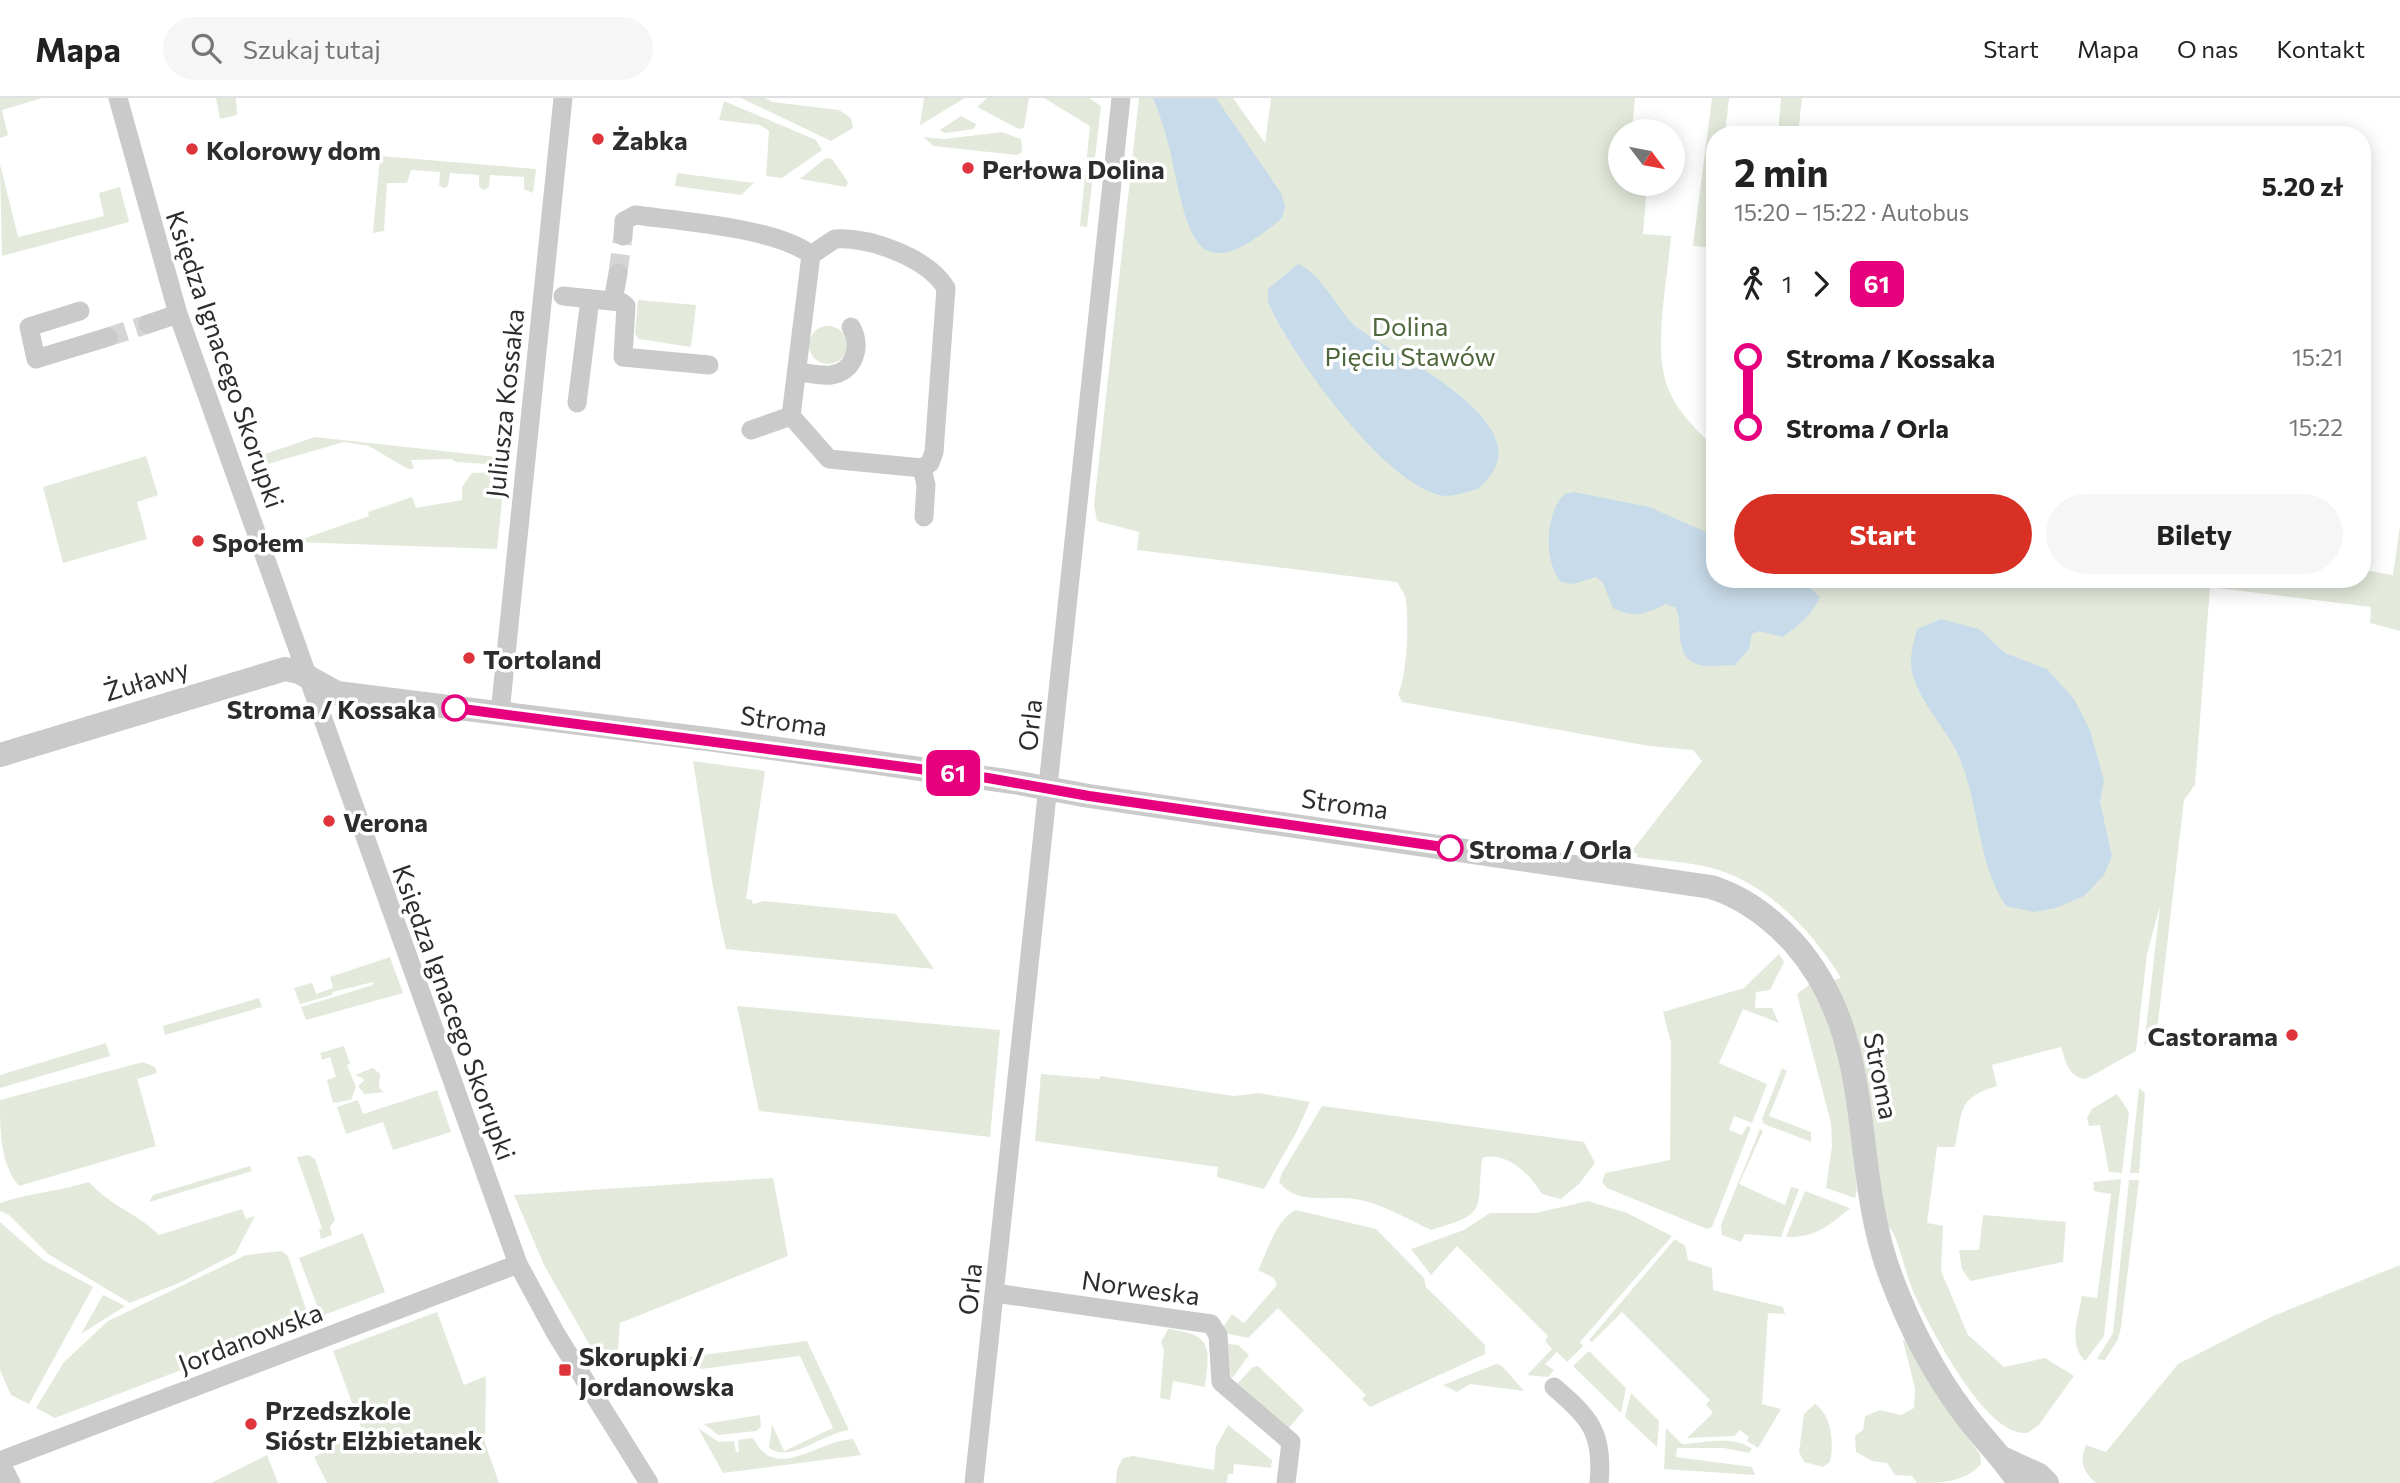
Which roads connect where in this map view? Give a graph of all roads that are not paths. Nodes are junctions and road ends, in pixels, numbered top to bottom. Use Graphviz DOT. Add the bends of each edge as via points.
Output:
graph roads {
  1 [pos="118,98"];
  2 [pos="564,98"];
  3 [pos="1121,98"];
  4 [pos="623,236"];
  5 [pos="811,255"];
  6 [pos="618,273"];
  7 [pos="563,296"];
  8 [pos="590,299"];
  9 [pos="613,301"];
  10 [pos="80,311"];
  11 [pos="178,314"];
  12 [pos="148,324"];
  13 [pos="850,327"];
  14 [pos="108,337"];
  15 [pos="709,365"];
  16 [pos="797,372"];
  17 [pos="577,404"];
  18 [pos="791,416"];
  19 [pos="751,430"];
  20 [pos="922,468"];
  21 [pos="924,517"];
  22 [pos="308,678"];
  23 [pos="500,713"];
  24 [pos="0,755"];
  25 [pos="1049,788"];
  26 [pos="519,1264"];
  27 [pos="995,1293"];
  28 [pos="1554,1387"];
  29 [pos="2004,1460"];
  30 [pos="0,1461"];
  31 [pos="11,1483"];
  32 [pos="649,1483"];
  33 [pos="974,1483"];
  34 [pos="1286,1483"];
  35 [pos="1599,1483"];
  36 [pos="2019,1483"];
  37 [pos="2047,1483"];
  1 -- 11 [label="street, Księdza Ignacego Skorupki"];
  2 -- 23 [label="street, Juliusza Kossaka"];
  3 -- 25 [label="street, Orla"];
  4 -- 5 [label="street" via="624,221 635,215 733,229 799,247"];
  5 -- 16 [label="street"];
  5 -- 20 [label="street" via="835,239 885,245 946,288 934,452"];
  6 -- 9 [label="street"];
  7 -- 8 [label="street"];
  8 -- 9 [label="street"];
  8 -- 17 [label="street"];
  9 -- 15 [label="street" via="621,302 627,312 623,357"];
  10 -- 14 [label="street" via="29,327 36,359"];
  11 -- 12 [label="street"];
  11 -- 22 [label="street, Księdza Ignacego Skorupki"];
  13 -- 16 [label="street" via="857,347 846,368 832,374"];
  16 -- 18 [label="street"];
  18 -- 19 [label="street"];
  18 -- 20 [label="street" via="829,459"];
  20 -- 21 [label="street"];
  22 -- 23 [label="street, Stroma" via="337,693"];
  22 -- 24 [label="street, Żuławy" via="291,670 271,671"];
  22 -- 26 [label="street, Księdza Ignacego Skorupki"];
  23 -- 25 [label="street, Stroma"];
  25 -- 27 [label="street, Orla"];
  25 -- 29 [label="street, Stroma" via="1711,887 1749,903 1811,962 1838,1013 1860,1102 1873,1215 1891,1278 1939,1377"];
  26 -- 30 [label="street, Jordanowska"];
  26 -- 32 [label="street, Księdza Ignacego Skorupki" via="556,1334"];
  27 -- 33 [label="street, Orla"];
  27 -- 34 [label="street, Norweska" via="1210,1324 1218,1335 1221,1382 1291,1442"];
  28 -- 35 [label="street" via="1592,1424 1601,1455"];
  29 -- 36 [label="street, Stroma"];
  29 -- 37 [label="street, Stroma"];
  30 -- 31 [label="street"];
}
